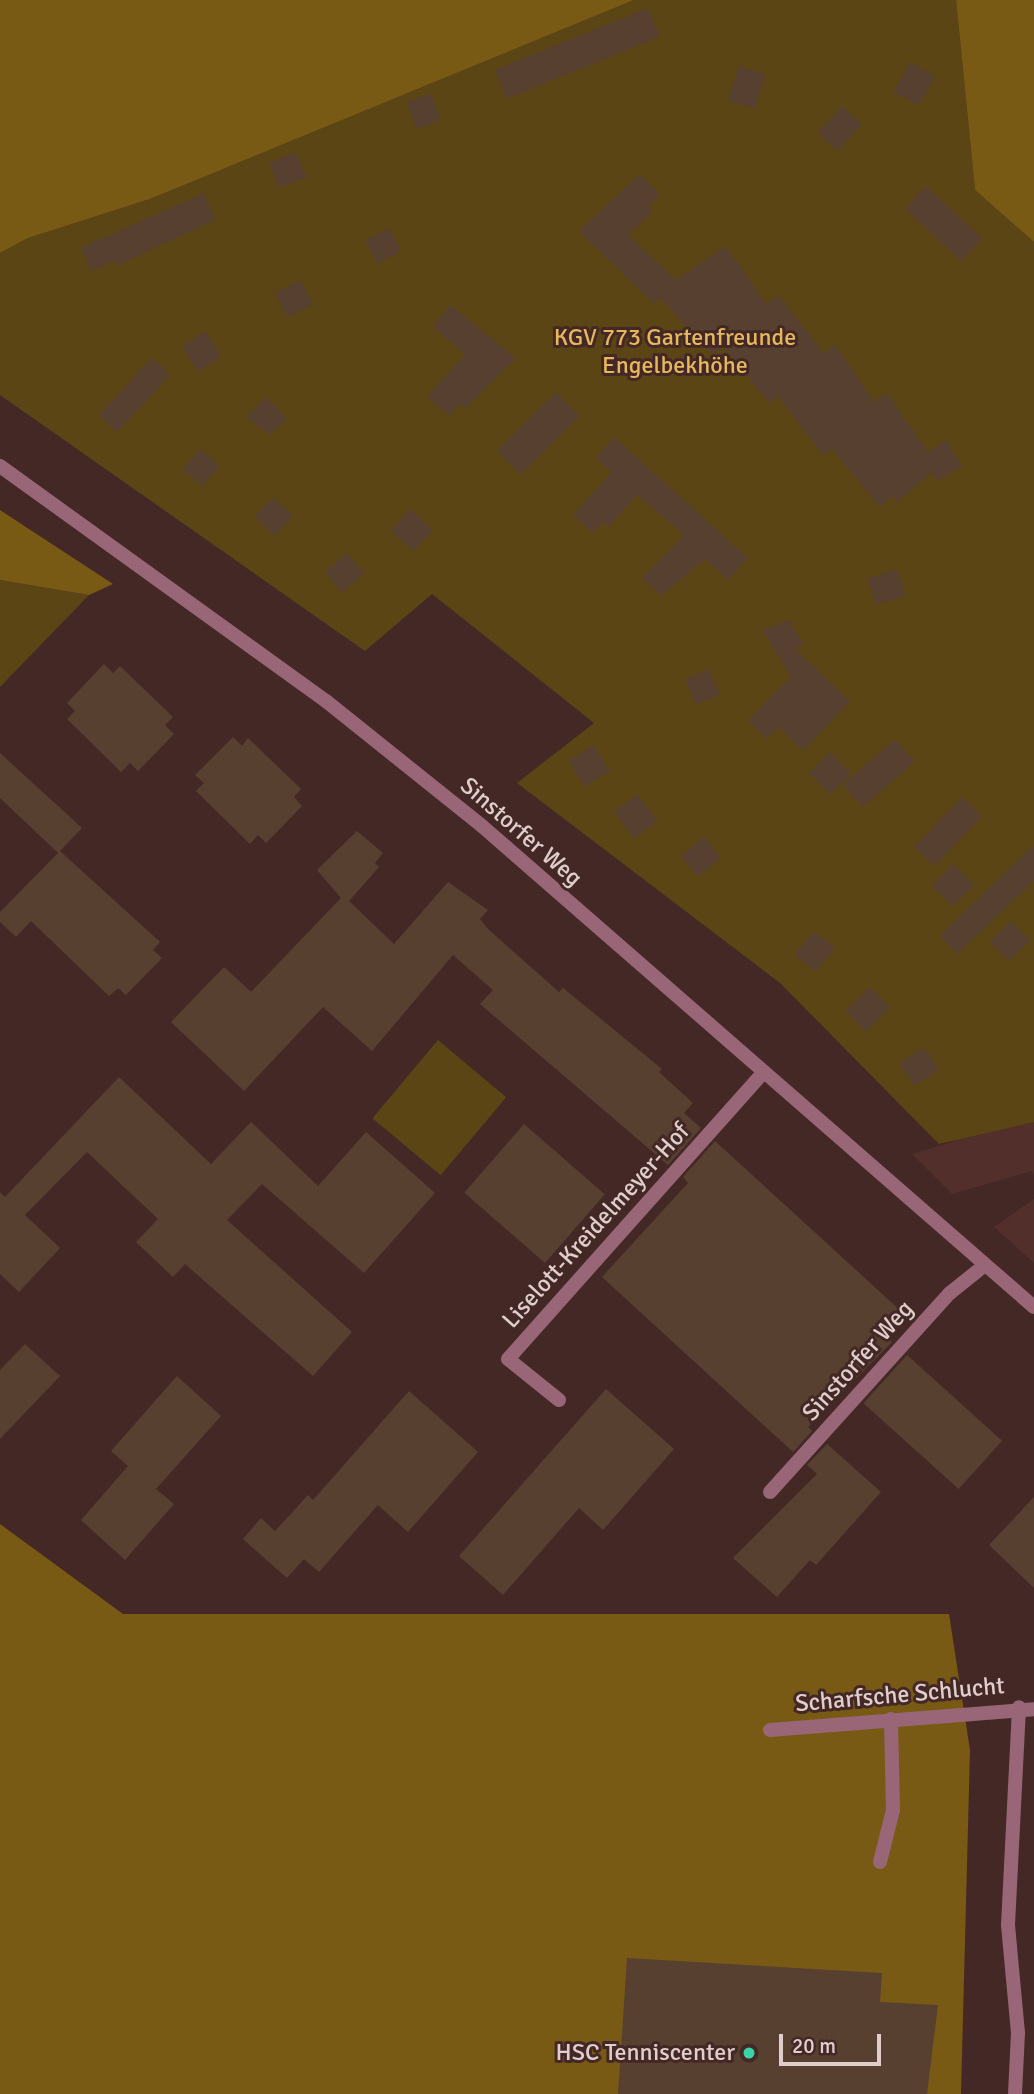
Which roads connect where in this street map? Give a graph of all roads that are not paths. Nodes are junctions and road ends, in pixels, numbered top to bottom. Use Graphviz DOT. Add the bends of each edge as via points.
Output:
graph roads {
  1 [pos="0,466"];
  2 [pos="762,1074"];
  3 [pos="985,1265"];
  4 [pos="1034,1307"];
  5 [pos="559,1401"];
  6 [pos="770,1492"];
  7 [pos="1018,1707"];
  8 [pos="1034,1709"];
  9 [pos="891,1719"];
  10 [pos="770,1730"];
  11 [pos="880,1862"];
  12 [pos="1015,2094"];
  1 -- 2 [label="street, Sinstorfer Weg" via="326,701 482,826"];
  2 -- 3 [label="street, Sinstorfer Weg"];
  2 -- 5 [label="street, Liselott-Kreidelmeyer-Hof" via="508,1359"];
  3 -- 4 [label="street, Sinstorfer Weg"];
  3 -- 6 [label="street, Sinstorfer Weg" via="950,1293"];
  7 -- 8 [label="street, Scharfsche Schlucht"];
  7 -- 9 [label="street, Scharfsche Schlucht"];
  7 -- 12 [label="street" via="1008,1925 1018,2033"];
  9 -- 10 [label="street, Scharfsche Schlucht"];
  9 -- 11 [label="street" via="893,1810"];
}
